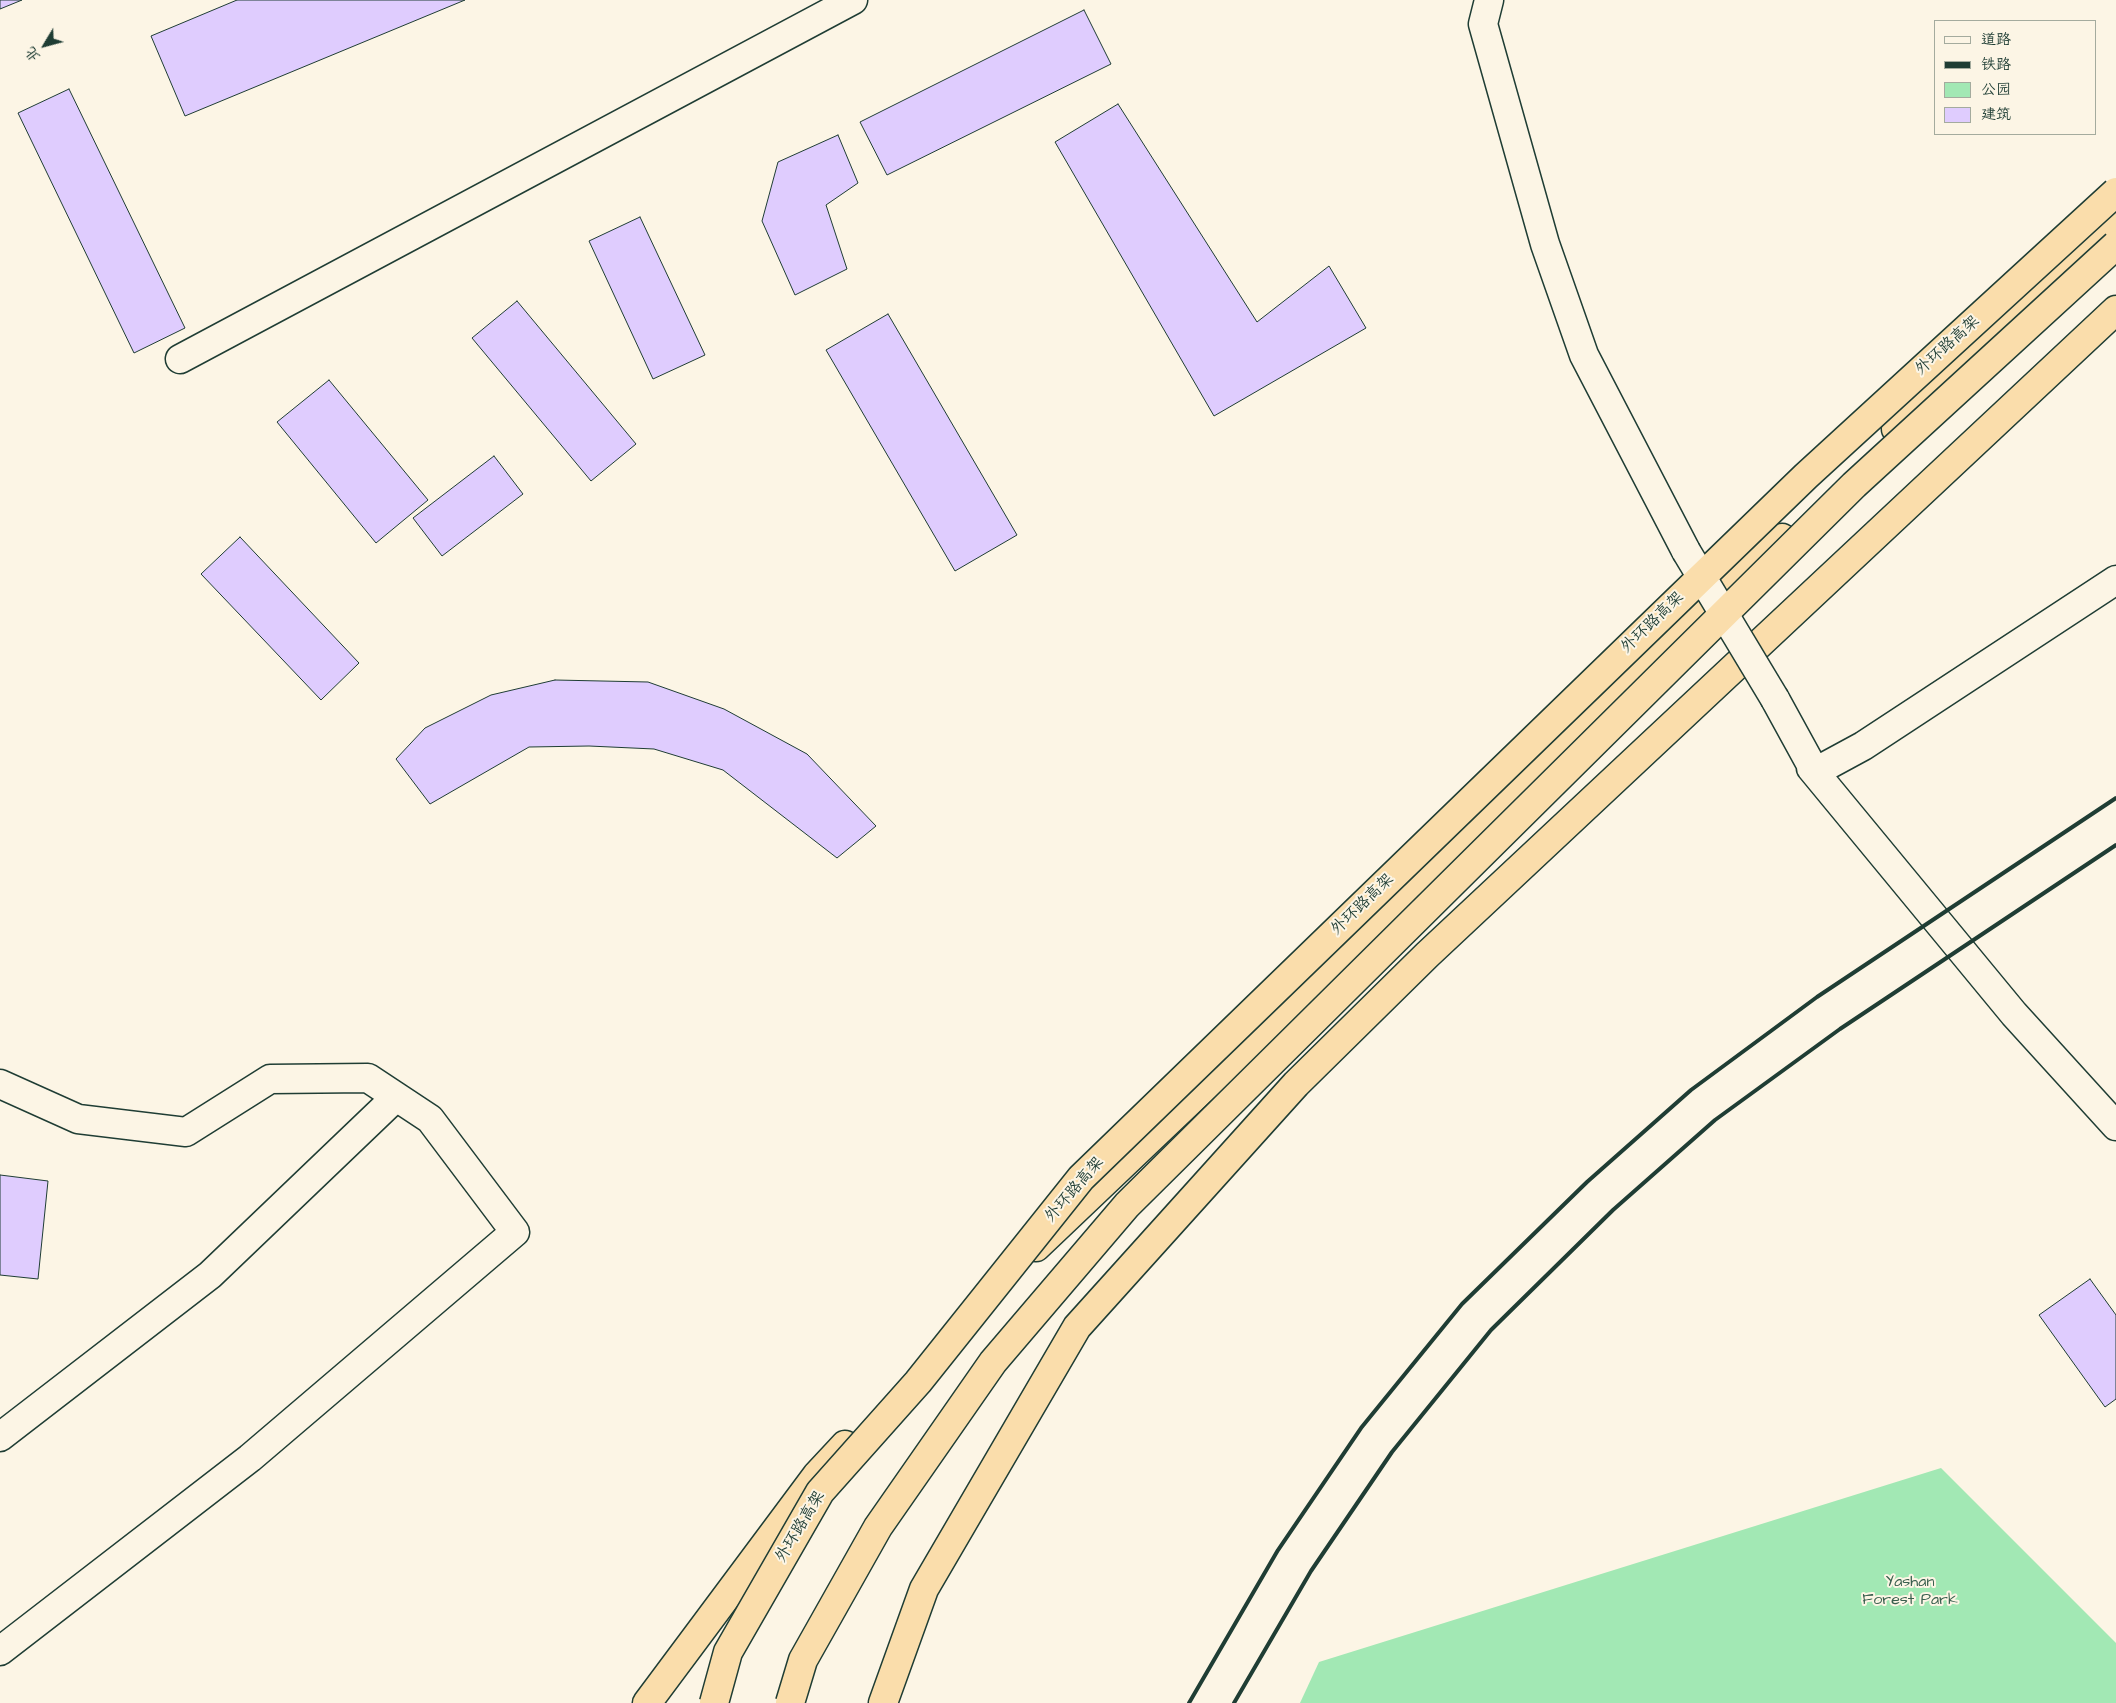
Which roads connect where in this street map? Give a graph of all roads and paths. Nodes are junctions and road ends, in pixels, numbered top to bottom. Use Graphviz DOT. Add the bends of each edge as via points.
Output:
graph roads {
  1 [pos="852,0"];
  2 [pos="1489,0"];
  3 [pos="2116,192"];
  4 [pos="2116,219"];
  5 [pos="2116,245"];
  6 [pos="2116,310"];
  7 [pos="180,360"];
  8 [pos="2116,580"];
  9 [pos="1811,768"];
  10 [pos="0,1084"];
  11 [pos="396,1097"];
  12 [pos="2116,1126"];
  13 [pos="0,1437"];
  14 [pos="0,1651"];
  15 [pos="647,1703"];
  16 [pos="714,1703"];
  17 [pos="790,1703"];
  18 [pos="883,1703"];
  1 -- 7 [label="street"];
  2 -- 9 [label="street, bridge" via="1483,24 1545,244 1584,355 1686,551 1775,699"];
  3 -- 16 [label="highway, 外环路高架, bridge" via="1806,476 1081,1178 918,1382 820,1492 728,1652"];
  4 -- 15 [label="highway" via="1017,1266 817,1475"];
  5 -- 17 [label="highway, bridge" via="1854,485 1127,1205 992,1362 878,1526 803,1660"];
  6 -- 18 [label="highway" via="1427,955 1296,1084 1078,1327 924,1589"];
  8 -- 9 [label="street" via="1863,746 1815,772"];
  9 -- 12 [label="street" via="2014,1014"];
  10 -- 11 [label="street" via="78,1119 186,1132 270,1079 368,1078"];
  11 -- 13 [label="street" via="210,1275"];
  11 -- 14 [label="street" via="430,1119 515,1232 250,1458"];
}
